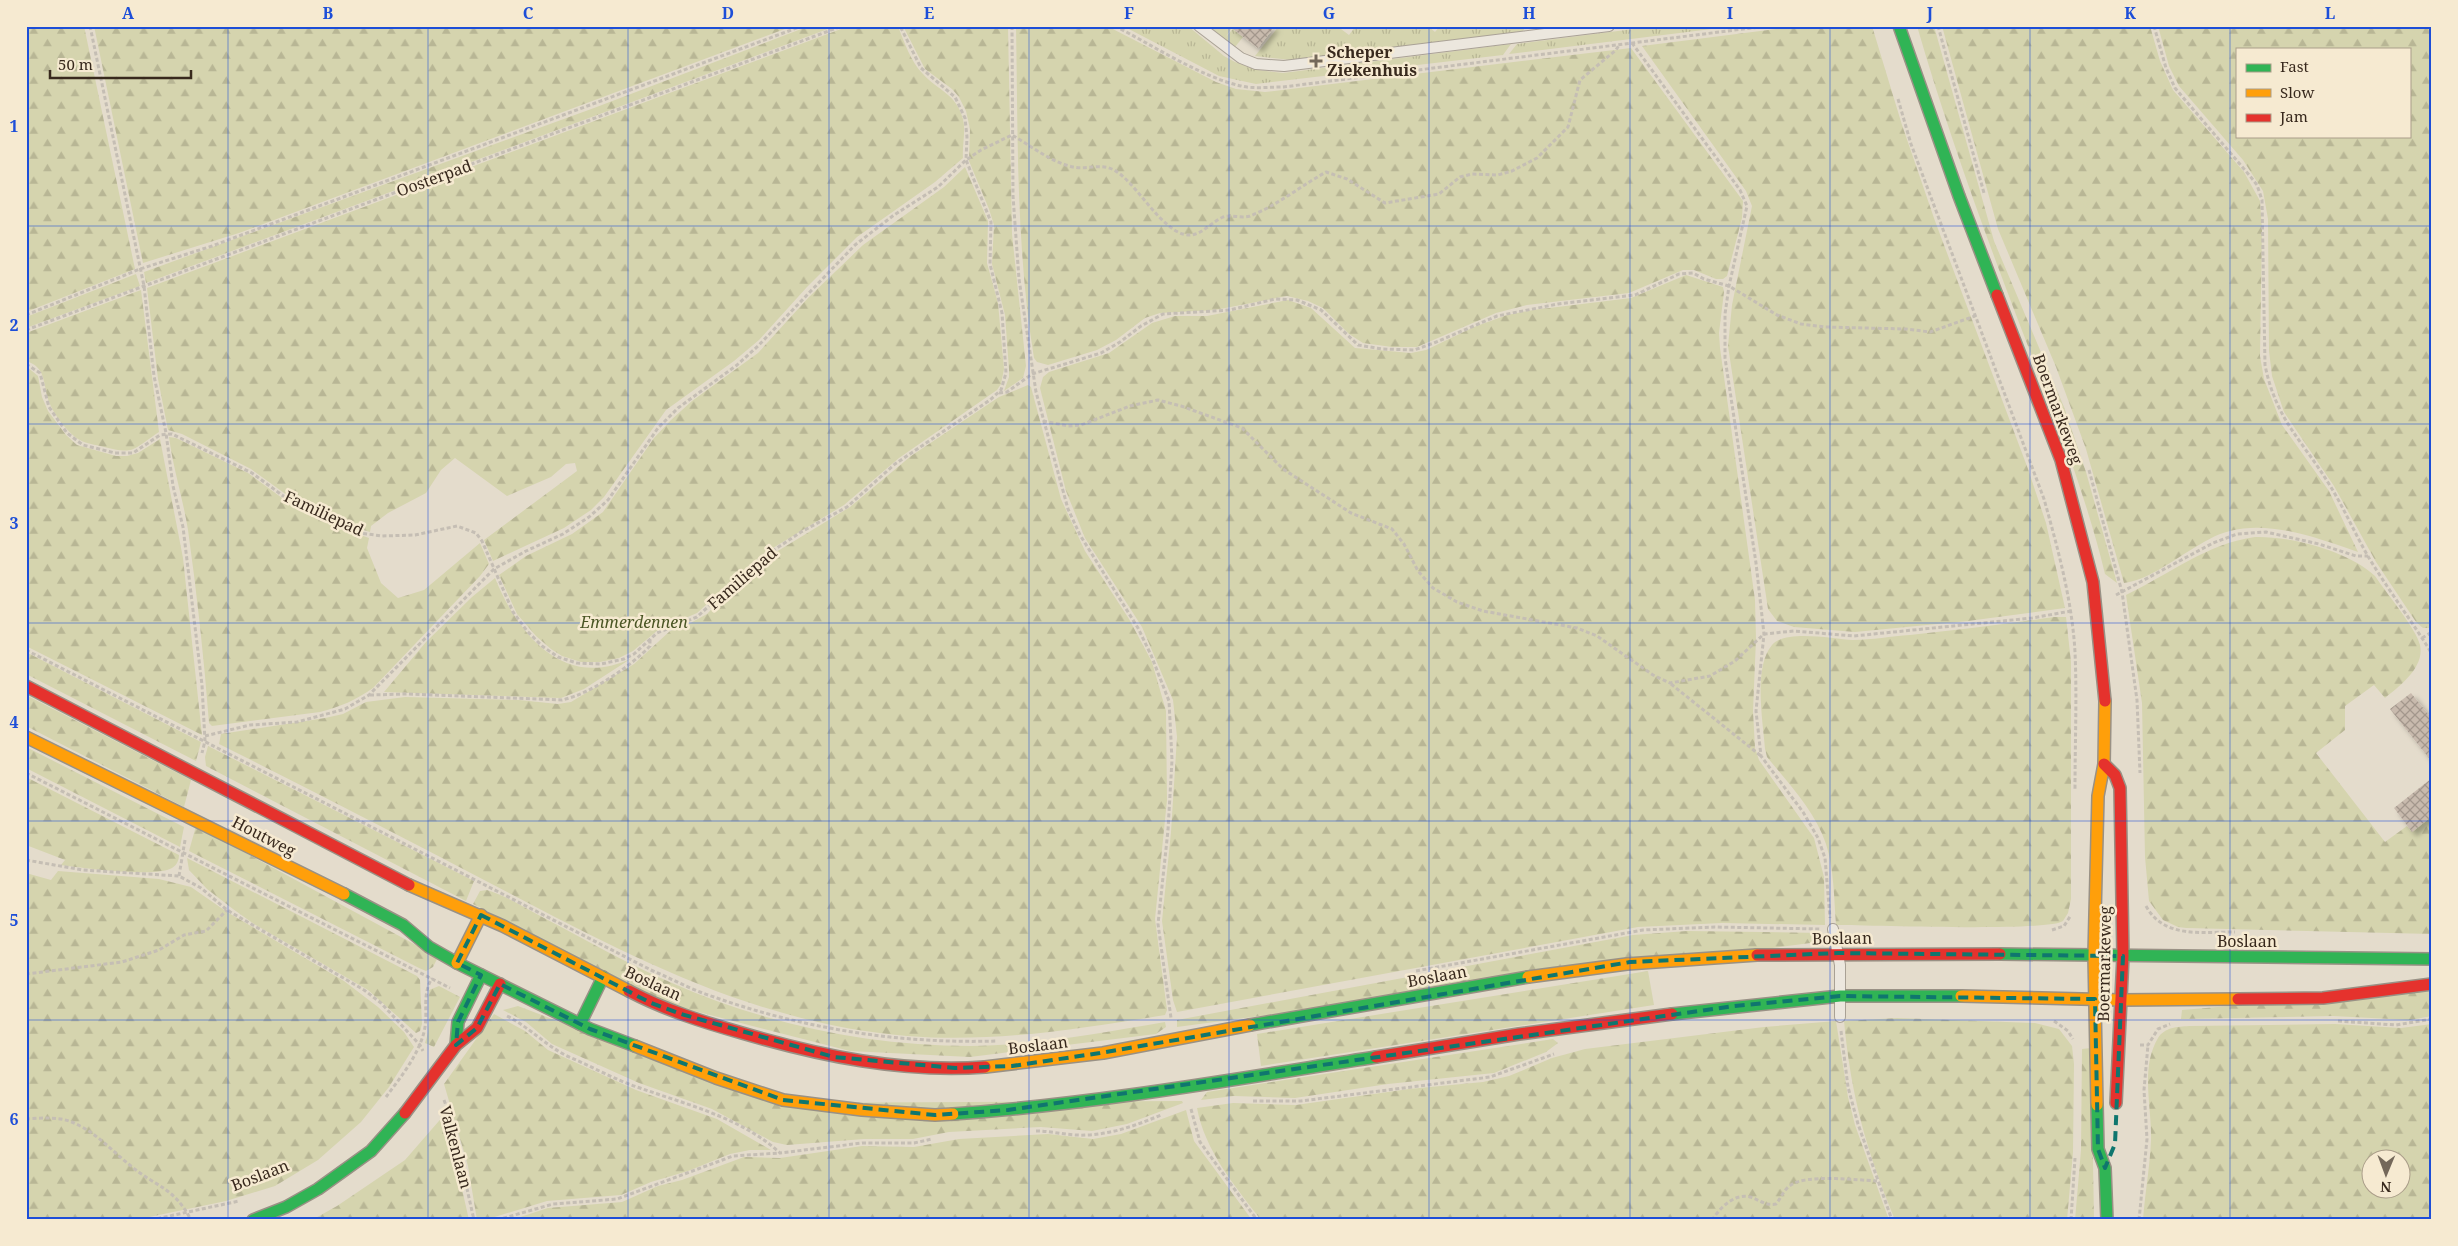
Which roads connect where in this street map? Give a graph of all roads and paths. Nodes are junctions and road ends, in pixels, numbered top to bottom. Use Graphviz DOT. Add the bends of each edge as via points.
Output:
graph roads {
  1 [pos="90,26"];
  2 [pos="802,26"];
  3 [pos="842,26"];
  4 [pos="900,26"];
  5 [pos="1012,26"];
  6 [pos="1198,26"];
  7 [pos="1609,26"];
  8 [pos="1899,26"];
  9 [pos="1908,26"];
  10 [pos="2154,26"];
  11 [pos="1632,43"];
  12 [pos="1619,45"];
  13 [pos="1919,79"];
  14 [pos="1896,90"];
  15 [pos="1012,135"];
  16 [pos="966,160"];
  17 [pos="140,270"];
  18 [pos="144,286"];
  19 [pos="1729,286"];
  20 [pos="26,315"];
  21 [pos="1975,316"];
  22 [pos="26,330"];
  23 [pos="26,364"];
  24 [pos="1032,374"];
  25 [pos="998,393"];
  26 [pos="1043,421"];
  27 [pos="166,433"];
  28 [pos="2368,556"];
  29 [pos="494,569"];
  30 [pos="2122,592"];
  31 [pos="2070,611"];
  32 [pos="2432,632"];
  33 [pos="1764,634"];
  34 [pos="2422,638"];
  35 [pos="650,639"];
  36 [pos="26,650"];
  37 [pos="2432,654"];
  38 [pos="1670,683"];
  39 [pos="26,686"];
  40 [pos="369,695"];
  41 [pos="205,736"];
  42 [pos="26,737"];
  43 [pos="205,741"];
  44 [pos="1761,756"];
  45 [pos="2104,764"];
  46 [pos="26,773"];
  47 [pos="2075,796"];
  48 [pos="26,860"];
  49 [pos="2122,904"];
  50 [pos="227,910"];
  51 [pos="481,915"];
  52 [pos="1833,929"];
  53 [pos="2237,932"];
  54 [pos="1838,954"];
  55 [pos="443,955"];
  56 [pos="2094,955"];
  57 [pos="2123,956"];
  58 [pos="2432,958"];
  59 [pos="457,963"];
  60 [pos="26,974"];
  61 [pos="480,975"];
  62 [pos="604,977"];
  63 [pos="432,978"];
  64 [pos="500,984"];
  65 [pos="2432,984"];
  66 [pos="1840,996"];
  67 [pos="2095,999"];
  68 [pos="2121,1000"];
  69 [pos="746,1008"];
  70 [pos="1171,1017"];
  71 [pos="1840,1017"];
  72 [pos="580,1024"];
  73 [pos="420,1045"];
  74 [pos="456,1045"];
  75 [pos="2148,1045"];
  76 [pos="424,1052"];
  77 [pos="435,1076"];
  78 [pos="382,1102"];
  79 [pos="1190,1107"];
  80 [pos="2116,1114"];
  81 [pos="26,1119"];
  82 [pos="2112,1152"];
  83 [pos="780,1153"];
  84 [pos="2105,1168"];
  85 [pos="1877,1181"];
  86 [pos="243,1200"];
  87 [pos="187,1212"];
  88 [pos="151,1220"];
  89 [pos="191,1220"];
  90 [pos="253,1220"];
  91 [pos="474,1220"];
  92 [pos="497,1220"];
  93 [pos="1257,1220"];
  94 [pos="1712,1220"];
  95 [pos="1892,1220"];
  96 [pos="2107,1220"];
  97 [pos="2139,1220"];
  1 -- 17 [label="path"];
  2 -- 17 [label="path, Oosterpad"];
  3 -- 18 [label="path, Oosterpad"];
  4 -- 16 [label="path" via="926,74 950,91 960,104 967,127"];
  5 -- 15 [label="path"];
  6 -- 7 [label="lane" via="1241,58 1256,64 1284,66"];
  8 -- 13 [label="main road, Boermarkeweg"];
  9 -- 13 [label="main road, Boermarkeweg"];
  10 -- 28 [label="path" via="2175,88 2257,185 2262,200 2264,230 2264,348 2268,379 2286,423 2328,483"];
  11 -- 19 [label="path" via="1745,198 1745,220"];
  12 -- 15 [label="path" via="1580,80 1568,127 1537,158 1512,172 1472,174 1460,178 1439,194 1385,203 1347,179 1326,172 1262,211 1247,217 1224,217 1200,234 1188,236 1155,214 1120,173 1111,168 1072,167"];
  13 -- 45 [label="main road, Boermarkeweg" via="1959,196 2061,460 2094,582 2105,691"];
  14 -- 21 [label="path" via="1911,144"];
  15 -- 16 [label="path" via="997,140"];
  15 -- 24 [label="path" via="1019,279"];
  16 -- 25 [label="path" via="991,222 990,264 1002,313 1006,373 1005,383"];
  16 -- 29 [label="path" via="938,188 894,215 855,245 751,353 678,408 658,428 608,500 589,518"];
  17 -- 18 [label="path"];
  17 -- 20 [label="path, Oosterpad"];
  18 -- 22 [label="path, Oosterpad"];
  18 -- 27 [label="path" via="154,376"];
  19 -- 21 [label="path, Familiepad" via="1777,315 1801,324 1825,327 1906,328 1930,332"];
  19 -- 24 [label="path, Familiepad" via="1693,273 1679,274 1634,295 1542,306 1497,316 1414,350 1358,345 1321,310 1297,300 1275,299 1230,310 1163,314 1101,353"];
  19 -- 33 [label="path" via="1725,358"];
  21 -- 31 [label="path" via="2044,499"];
  23 -- 27 [label="path" via="40,373 45,398 53,412 67,433 83,445 115,453 133,453"];
  24 -- 25 [label="path, Familiepad" via="1007,392"];
  24 -- 26 [label="path"];
  25 -- 35 [label="path, Familiepad" via="895,464 847,507 769,552 697,616"];
  26 -- 38 [label="path" via="1081,425 1130,406 1158,400 1242,428 1282,469 1351,513 1392,529 1418,571 1433,588 1457,602 1483,611 1577,628 1597,636"];
  26 -- 70 [label="path" via="1068,509 1080,535 1141,635 1169,701 1172,760 1158,924"];
  27 -- 29 [label="path, Familiepad" via="179,435 252,473 290,501 319,509 360,533 404,536 457,526 468,528 482,541"];
  27 -- 41 [label="path" via="173,486 183,527"];
  28 -- 30 [label="path" via="2356,556 2266,532 2237,534 2213,543"];
  28 -- 34 [label="path"];
  29 -- 35 [label="path, Familiepad" via="519,622 558,657 577,663 602,664 629,656"];
  29 -- 40 [label="path"];
  31 -- 33 [label="path" via="2032,618 1854,636 1794,631"];
  31 -- 47 [label="path" via="2075,651"];
  32 -- 34 [label="path"];
  33 -- 38 [label="path" via="1735,661 1710,676"];
  33 -- 44 [label="path" via="1756,711"];
  34 -- 37 [label="path"];
  35 -- 40 [label="path" via="650,646 623,669 578,695 562,700"];
  36 -- 43 [label="path, Boslaan"];
  38 -- 44 [label="path"];
  39 -- 51 [label="main road, Houtweg" via="404,883"];
  40 -- 41 [label="path" via="345,709 297,722 250,725"];
  41 -- 43 [label="path"];
  42 -- 55 [label="main road, Houtweg" via="371,908 402,925"];
  43 -- 69 [label="path, Boslaan" via="651,970"];
  44 -- 52 [label="path" via="1803,812 1818,838 1825,858"];
  45 -- 49 [label="main road, Boermarkeweg" via="2115,774 2120,788"];
  45 -- 56 [label="main road, Boermarkeweg" via="2098,796"];
  46 -- 63 [label="path"];
  48 -- 50 [label="path" via="83,870 179,876 201,888"];
  49 -- 53 [label="path, Boslaan" via="2144,904 2156,920 2175,931"];
  49 -- 57 [label="main road, Boermarkeweg"];
  50 -- 60 [label="path" via="206,931 184,935 159,950 122,962"];
  50 -- 73 [label="path" via="364,990 381,1003"];
  51 -- 59 [label="main road"];
  51 -- 62 [label="main road, Boslaan"];
  52 -- 54 [label="lane"];
  54 -- 56 [label="main road, Boslaan"];
  54 -- 62 [label="main road, Boslaan" via="1630,962 1100,1053 1012,1066 955,1068 898,1066 834,1057 681,1014 650,1003"];
  54 -- 66 [label="lane"];
  55 -- 59 [label="main road, Houtweg"];
  55 -- 63 [label="path"];
  56 -- 57 [label="main road, Boslaan"];
  56 -- 67 [label="main road, Boermarkeweg"];
  57 -- 58 [label="main road, Boslaan"];
  57 -- 68 [label="main road, Boermarkeweg"];
  59 -- 61 [label="main road, Houtweg"];
  61 -- 64 [label="main road"];
  61 -- 74 [label="main road" via="458,1022"];
  62 -- 72 [label="main road"];
  63 -- 73 [label="path" via="425,993 426,1018"];
  64 -- 72 [label="main road"];
  64 -- 74 [label="main road" via="477,1028"];
  65 -- 68 [label="main road" via="2323,998"];
  66 -- 67 [label="main road"];
  66 -- 71 [label="lane"];
  66 -- 72 [label="main road" via="1734,1006 1519,1034 1185,1087 1008,1110 935,1115 783,1100 716,1078"];
  67 -- 68 [label="main road"];
  67 -- 84 [label="main road, Boermarkeweg" via="2098,1149"];
  68 -- 80 [label="main road, Boermarkeweg"];
  71 -- 85 [label="path" via="1848,1087"];
  73 -- 76 [label="path"];
  73 -- 78 [label="path"];
  74 -- 77 [label="main road"];
  75 -- 97 [label="path" via="2144,1090 2147,1139"];
  77 -- 90 [label="main road" via="371,1151 318,1189"];
  77 -- 91 [label="path, Valkenlaan" via="452,1122"];
  79 -- 93 [label="path" via="1200,1142"];
  81 -- 87 [label="path" via="54,1118 75,1123 102,1140 132,1168 171,1192"];
  82 -- 84 [label="main road, Boermarkeweg"];
  83 -- 92 [label="path" via="733,1156 617,1199 552,1204"];
  84 -- 96 [label="main road, Boermarkeweg"];
  85 -- 94 [label="path" via="1836,1178 1796,1182 1788,1186 1776,1204 1766,1205 1751,1198 1738,1198 1731,1200"];
  85 -- 95 [label="path"];
  86 -- 87 [label="path, Boslaan"];
  87 -- 88 [label="path, Boslaan"];
  87 -- 89 [label="path"];
}
